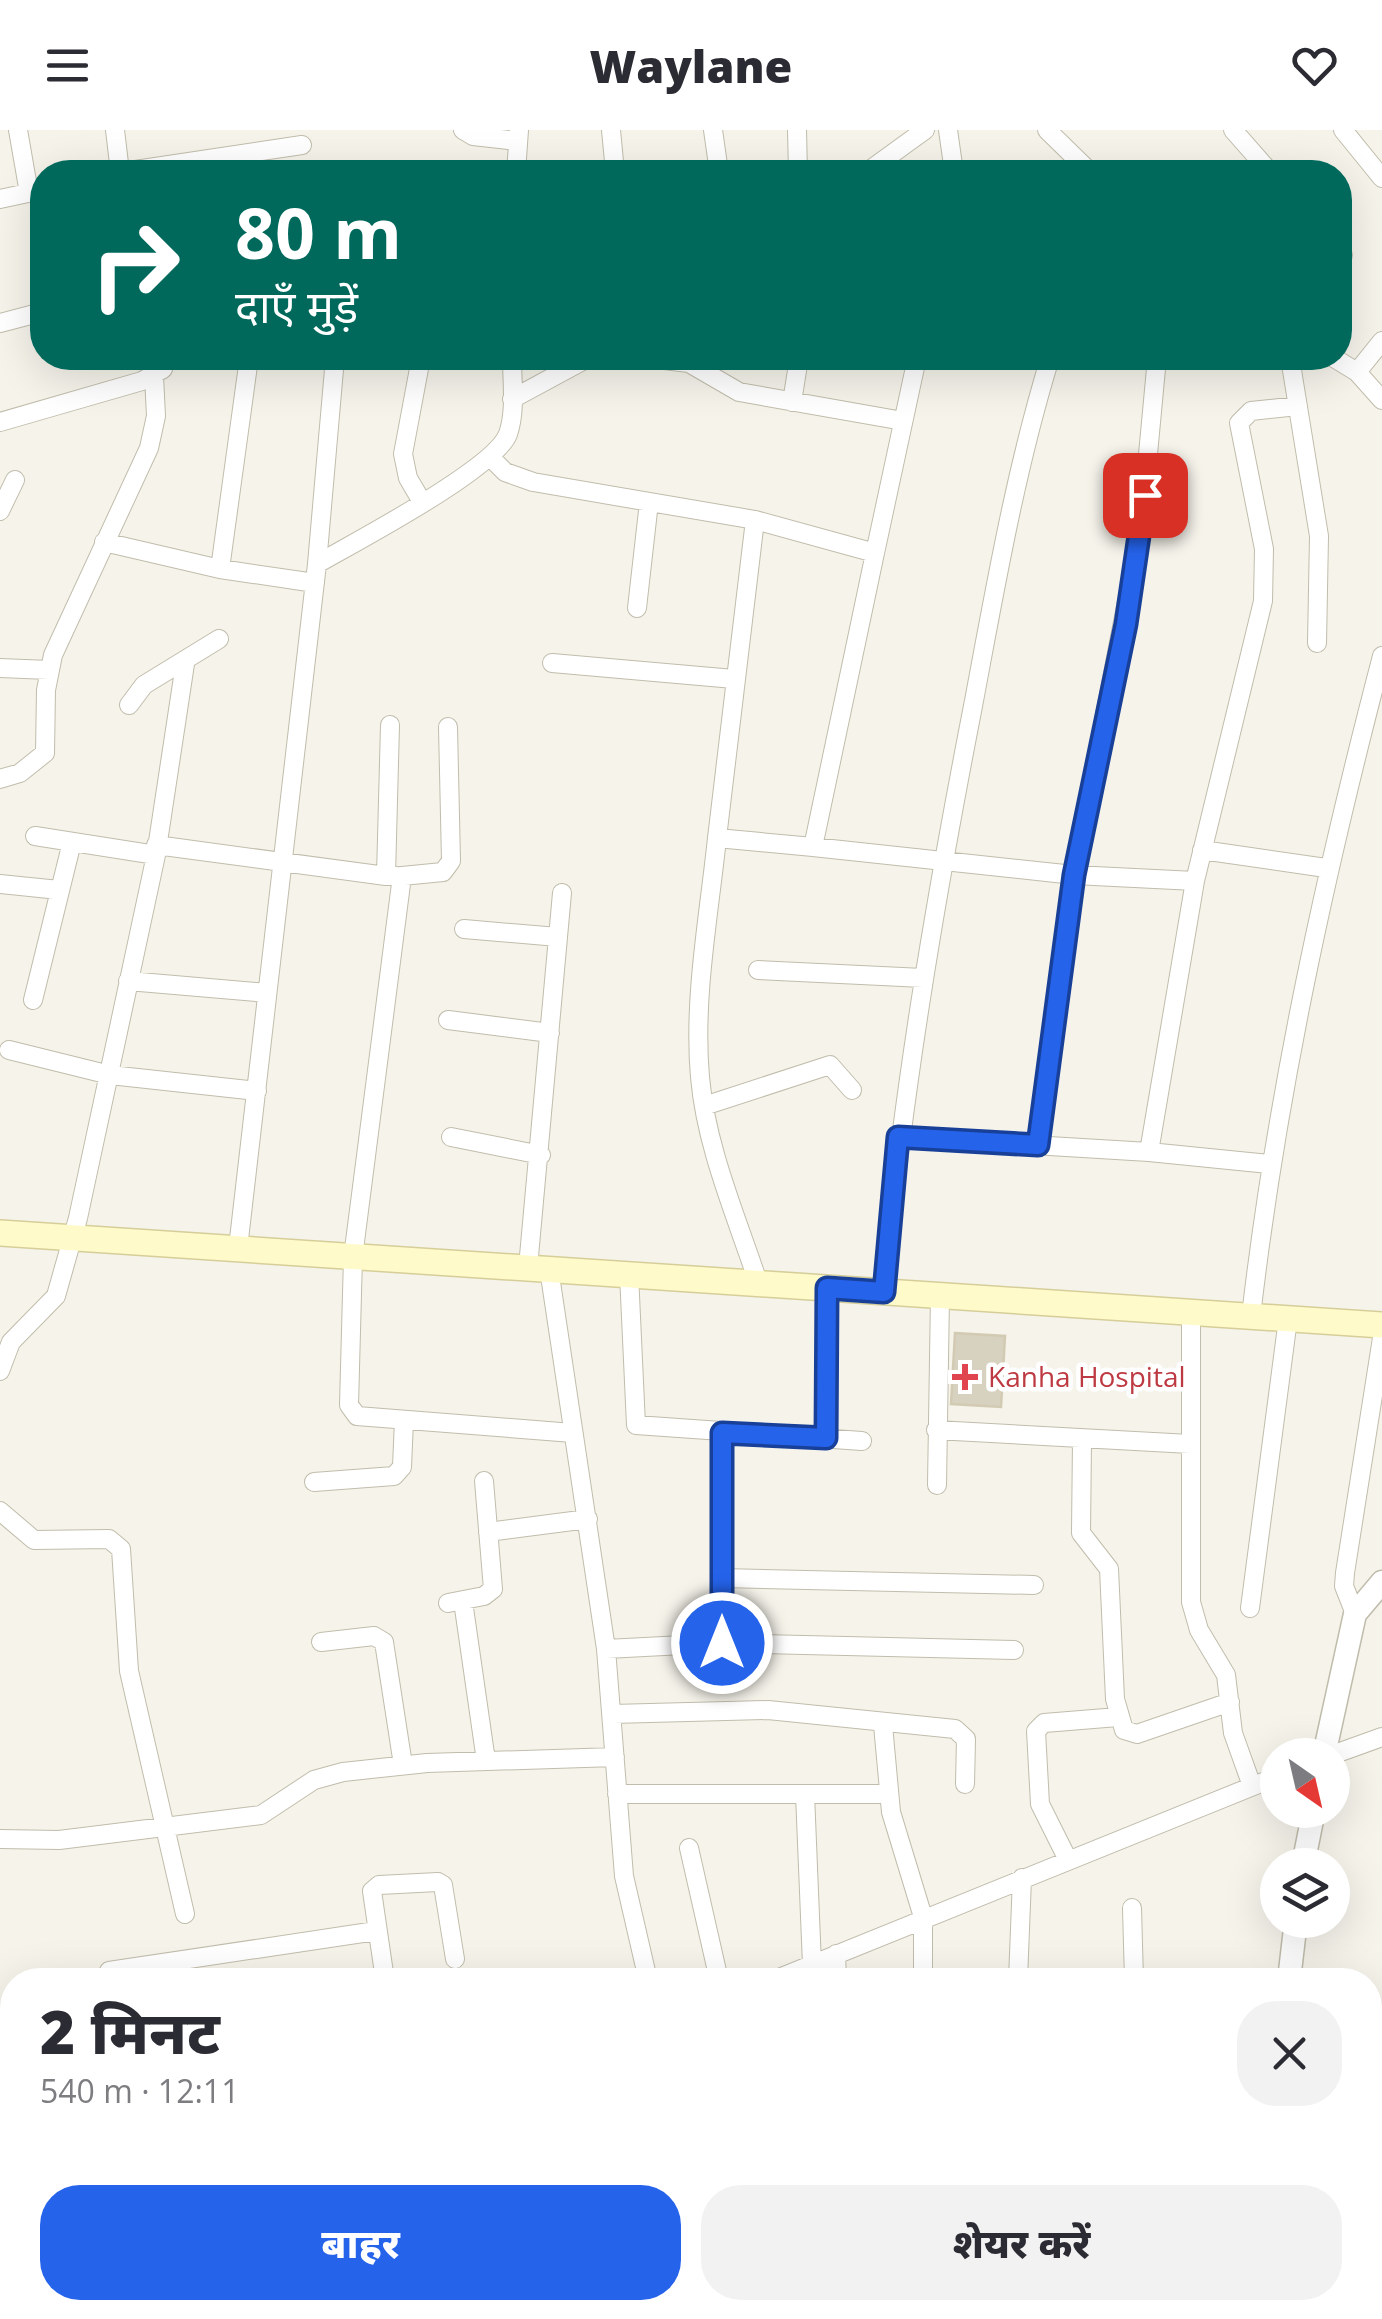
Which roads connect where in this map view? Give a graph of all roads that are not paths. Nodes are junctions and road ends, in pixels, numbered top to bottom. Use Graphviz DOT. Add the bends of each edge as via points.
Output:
graph roads {
  1 [pos="18,130"];
  2 [pos="115,130"];
  3 [pos="463,130"];
  4 [pos="611,130"];
  5 [pos="713,130"];
  6 [pos="797,130"];
  7 [pos="925,130"];
  8 [pos="948,130"];
  9 [pos="1047,130"];
  10 [pos="1233,130"];
  11 [pos="1343,130"];
  12 [pos="518,135"];
  13 [pos="302,144"];
  14 [pos="119,160"];
  15 [pos="199,160"];
  16 [pos="517,160"];
  17 [pos="614,160"];
  18 [pos="717,160"];
  19 [pos="798,160"];
  20 [pos="884,160"];
  21 [pos="952,160"];
  22 [pos="1078,160"];
  23 [pos="1259,160"];
  24 [pos="30,171"];
  25 [pos="1382,178"];
  26 [pos="30,193"];
  27 [pos="0,199"];
  28 [pos="30,315"];
  29 [pos="0,323"];
  30 [pos="1382,341"];
  31 [pos="1352,369"];
  32 [pos="163,370"];
  33 [pos="248,370"];
  34 [pos="333,370"];
  35 [pos="420,370"];
  36 [pos="512,370"];
  37 [pos="566,370"];
  38 [pos="701,370"];
  39 [pos="797,370"];
  40 [pos="914,370"];
  41 [pos="1046,370"];
  42 [pos="1157,370"];
  43 [pos="1292,370"];
  44 [pos="1357,372"];
  45 [pos="154,376"];
  46 [pos="512,399"];
  47 [pos="1382,400"];
  48 [pos="792,402"];
  49 [pos="1298,406"];
  50 [pos="903,421"];
  51 [pos="0,422"];
  52 [pos="490,458"];
  53 [pos="15,480"];
  54 [pos="422,502"];
  55 [pos="649,502"];
  56 [pos="0,511"];
  57 [pos="755,520"];
  58 [pos="104,542"];
  59 [pos="875,552"];
  60 [pos="220,569"];
  61 [pos="316,573"];
  62 [pos="637,608"];
  63 [pos="219,639"];
  64 [pos="1317,644"];
  65 [pos="1382,656"];
  66 [pos="185,664"];
  67 [pos="552,664"];
  68 [pos="0,668"];
  69 [pos="49,670"];
  70 [pos="734,679"];
  71 [pos="129,705"];
  72 [pos="390,725"];
  73 [pos="448,726"];
  74 [pos="0,778"];
  75 [pos="34,836"];
  76 [pos="717,838"];
  77 [pos="72,842"];
  78 [pos="813,847"];
  79 [pos="156,850"];
  80 [pos="1202,850"];
  81 [pos="943,858"];
  82 [pos="283,862"];
  83 [pos="1326,868"];
  84 [pos="1074,875"];
  85 [pos="394,876"];
  86 [pos="1195,881"];
  87 [pos="0,884"];
  88 [pos="59,890"];
  89 [pos="562,893"];
  90 [pos="464,929"];
  91 [pos="558,936"];
  92 [pos="758,970"];
  93 [pos="923,978"];
  94 [pos="128,981"];
  95 [pos="268,993"];
  96 [pos="34,1000"];
  97 [pos="448,1020"];
  98 [pos="550,1033"];
  99 [pos="9,1050"];
  100 [pos="110,1076"];
  101 [pos="852,1090"];
  102 [pos="257,1092"];
  103 [pos="704,1106"];
  104 [pos="451,1137"];
  105 [pos="898,1137"];
  106 [pos="1038,1145"];
  107 [pos="1149,1152"];
  108 [pos="541,1155"];
  109 [pos="1269,1164"];
  110 [pos="0,1233"];
  111 [pos="72,1235"];
  112 [pos="238,1248"];
  113 [pos="352,1257"];
  114 [pos="538,1268"];
  115 [pos="629,1274"];
  116 [pos="758,1285"];
  117 [pos="827,1288"];
  118 [pos="884,1292"];
  119 [pos="940,1296"];
  120 [pos="1191,1314"];
  121 [pos="1251,1316"];
  122 [pos="1288,1319"];
  123 [pos="1382,1325"];
  124 [pos="1382,1338"];
  125 [pos="0,1372"];
  126 [pos="404,1420"];
  127 [pos="936,1430"];
  128 [pos="572,1433"];
  129 [pos="722,1433"];
  130 [pos="826,1438"];
  131 [pos="862,1441"];
  132 [pos="1082,1441"];
  133 [pos="1190,1444"];
  134 [pos="314,1482"];
  135 [pos="484,1482"];
  136 [pos="937,1485"];
  137 [pos="0,1511"];
  138 [pos="588,1519"];
  139 [pos="488,1532"];
  140 [pos="722,1578"];
  141 [pos="1382,1582"];
  142 [pos="1034,1584"];
  143 [pos="1250,1608"];
  144 [pos="1355,1614"];
  145 [pos="321,1642"];
  146 [pos="722,1643"];
  147 [pos="606,1648"];
  148 [pos="1014,1650"];
  149 [pos="1230,1702"];
  150 [pos="612,1714"];
  151 [pos="1118,1717"];
  152 [pos="883,1725"];
  153 [pos="1382,1737"];
  154 [pos="1328,1738"];
  155 [pos="1350,1749"];
  156 [pos="615,1757"];
  157 [pos="486,1761"];
  158 [pos="402,1765"];
  159 [pos="1260,1783"];
  160 [pos="965,1784"];
  161 [pos="1252,1786"];
  162 [pos="616,1794"];
  163 [pos="805,1794"];
  164 [pos="888,1794"];
  165 [pos="162,1827"];
  166 [pos="0,1839"];
  167 [pos="688,1848"];
  168 [pos="1067,1858"];
  169 [pos="1022,1878"];
  170 [pos="1132,1908"];
  171 [pos="184,1914"];
  172 [pos="924,1917"];
  173 [pos="376,1931"];
  174 [pos="1294,1938"];
  175 [pos="836,1954"];
  176 [pos="454,1959"];
  177 [pos="812,1965"];
  178 [pos="193,1968"];
  179 [pos="383,1968"];
  180 [pos="645,1968"];
  181 [pos="716,1968"];
  182 [pos="804,1968"];
  183 [pos="837,1968"];
  184 [pos="923,1968"];
  185 [pos="1018,1968"];
  186 [pos="1134,1968"];
  187 [pos="1291,1968"];
  1 -- 24 [label="street"];
  2 -- 14 [label="street"];
  3 -- 12 [label="street"];
  4 -- 17 [label="street"];
  5 -- 18 [label="street"];
  6 -- 19 [label="street"];
  7 -- 20 [label="street"];
  8 -- 21 [label="street"];
  9 -- 22 [label="street"];
  10 -- 23 [label="street"];
  11 -- 25 [label="street"];
  12 -- 16 [label="street"];
  13 -- 15 [label="street"];
  26 -- 27 [label="street"];
  28 -- 29 [label="street"];
  30 -- 44 [label="street"];
  31 -- 44 [label="street"];
  32 -- 45 [label="street"];
  33 -- 60 [label="street"];
  34 -- 61 [label="street"];
  35 -- 54 [label="street" via="403,454"];
  36 -- 46 [label="street"];
  37 -- 46 [label="street"];
  38 -- 48 [label="street" via="740,392"];
  39 -- 48 [label="street"];
  40 -- 50 [label="street"];
  41 -- 81 [label="street" via="1024,442"];
  42 -- 84 [label="street" via="1142,529"];
  43 -- 49 [label="street"];
  44 -- 47 [label="street"];
  45 -- 51 [label="street"];
  45 -- 58 [label="street" via="154,433"];
  46 -- 52 [label="street" via="508,433"];
  48 -- 50 [label="street"];
  49 -- 64 [label="street" via="1319,536"];
  49 -- 80 [label="street" via="1251,411 1239,423 1264,549 1262,602"];
  50 -- 59 [label="street"];
  52 -- 54 [label="street"];
  52 -- 55 [label="street" via="516,478"];
  53 -- 56 [label="street"];
  54 -- 61 [label="street"];
  55 -- 57 [label="street"];
  55 -- 62 [label="street"];
  57 -- 59 [label="street"];
  57 -- 70 [label="street"];
  58 -- 60 [label="street"];
  58 -- 69 [label="street"];
  59 -- 78 [label="street"];
  60 -- 61 [label="street"];
  61 -- 82 [label="street"];
  63 -- 66 [label="street"];
  65 -- 83 [label="street"];
  66 -- 71 [label="street" via="144,686"];
  66 -- 79 [label="street"];
  67 -- 70 [label="street"];
  68 -- 69 [label="street"];
  69 -- 74 [label="street" via="45,753 20,773"];
  70 -- 76 [label="street"];
  72 -- 85 [label="street"];
  73 -- 85 [label="street" via="451,861 442,872"];
  75 -- 77 [label="street"];
  76 -- 78 [label="street"];
  76 -- 103 [label="street" via="699,1018"];
  77 -- 79 [label="street"];
  77 -- 88 [label="street"];
  78 -- 81 [label="street"];
  79 -- 82 [label="street"];
  79 -- 94 [label="street"];
  80 -- 83 [label="street"];
  80 -- 86 [label="street"];
  81 -- 84 [label="street"];
  81 -- 93 [label="street"];
  82 -- 85 [label="street"];
  82 -- 95 [label="street"];
  83 -- 109 [label="street"];
  84 -- 86 [label="street"];
  84 -- 106 [label="street"];
  85 -- 113 [label="street"];
  86 -- 107 [label="street"];
  87 -- 88 [label="street"];
  88 -- 96 [label="street"];
  89 -- 91 [label="street"];
  90 -- 91 [label="street"];
  91 -- 98 [label="street"];
  92 -- 93 [label="street"];
  93 -- 105 [label="street"];
  94 -- 95 [label="street"];
  94 -- 100 [label="street"];
  95 -- 102 [label="street"];
  97 -- 98 [label="street"];
  98 -- 108 [label="street"];
  99 -- 100 [label="street"];
  100 -- 102 [label="street"];
  100 -- 111 [label="street"];
  101 -- 103 [label="street" via="830,1065"];
  102 -- 112 [label="street"];
  103 -- 116 [label="street"];
  104 -- 108 [label="street"];
  105 -- 106 [label="street"];
  105 -- 118 [label="street"];
  106 -- 107 [label="street"];
  107 -- 109 [label="street"];
  108 -- 114 [label="street"];
  109 -- 121 [label="street"];
  110 -- 111 [label="main road"];
  111 -- 112 [label="main road"];
  111 -- 125 [label="street" via="56,1296 11,1342"];
  112 -- 113 [label="main road"];
  113 -- 114 [label="main road"];
  113 -- 126 [label="street" via="352,1413"];
  114 -- 115 [label="main road"];
  114 -- 128 [label="street"];
  115 -- 116 [label="main road"];
  115 -- 129 [label="street" via="636,1425"];
  116 -- 117 [label="main road"];
  117 -- 118 [label="main road"];
  117 -- 130 [label="street"];
  118 -- 119 [label="main road"];
  119 -- 120 [label="main road"];
  119 -- 127 [label="street"];
  120 -- 121 [label="main road"];
  120 -- 133 [label="street"];
  121 -- 122 [label="main road"];
  122 -- 123 [label="main road"];
  122 -- 143 [label="street"];
  124 -- 144 [label="street" via="1345,1573"];
  126 -- 128 [label="street"];
  126 -- 134 [label="street" via="402,1467 394,1476"];
  127 -- 132 [label="street"];
  127 -- 136 [label="street"];
  128 -- 138 [label="street"];
  129 -- 130 [label="street"];
  129 -- 140 [label="street"];
  130 -- 131 [label="street"];
  132 -- 133 [label="street"];
  132 -- 151 [label="street" via="1082,1533 1109,1569"];
  133 -- 149 [label="street" via="1192,1602 1199,1630 1226,1675"];
  135 -- 139 [label="street"];
  137 -- 165 [label="street" via="34,1540 110,1539 120,1549 129,1672"];
  138 -- 139 [label="street"];
  138 -- 147 [label="street"];
  139 -- 157 [label="street" via="493,1589 455,1602"];
  140 -- 142 [label="street"];
  140 -- 146 [label="street"];
  141 -- 144 [label="street"];
  144 -- 154 [label="street"];
  145 -- 158 [label="street" via="380,1637"];
  146 -- 147 [label="street"];
  146 -- 148 [label="street"];
  147 -- 150 [label="street"];
  149 -- 151 [label="street" via="1137,1734 1124,1730"];
  149 -- 161 [label="street"];
  150 -- 152 [label="street" via="768,1710"];
  150 -- 156 [label="street"];
  151 -- 168 [label="street" via="1044,1723 1036,1731 1040,1804"];
  152 -- 160 [label="street" via="960,1730 966,1739"];
  152 -- 164 [label="street"];
  153 -- 155 [label="street"];
  156 -- 157 [label="street"];
  156 -- 162 [label="street"];
  157 -- 158 [label="street"];
  158 -- 165 [label="street" via="314,1780 260,1815"];
  159 -- 161 [label="street"];
  161 -- 168 [label="street"];
  162 -- 163 [label="street"];
  162 -- 180 [label="street" via="626,1888"];
  163 -- 164 [label="street"];
  163 -- 177 [label="street"];
  164 -- 172 [label="street"];
  165 -- 166 [label="street" via="59,1840"];
  165 -- 171 [label="street"];
  167 -- 181 [label="street"];
  168 -- 169 [label="street"];
  169 -- 172 [label="street"];
  169 -- 185 [label="street"];
  170 -- 186 [label="street"];
  172 -- 175 [label="street"];
  172 -- 184 [label="street"];
  173 -- 176 [label="street" via="375,1887 438,1882 447,1892"];
  173 -- 178 [label="street"];
  173 -- 179 [label="street"];
  174 -- 187 [label="street"];
  175 -- 177 [label="street"];
  175 -- 183 [label="street"];
  177 -- 182 [label="street"];
}
